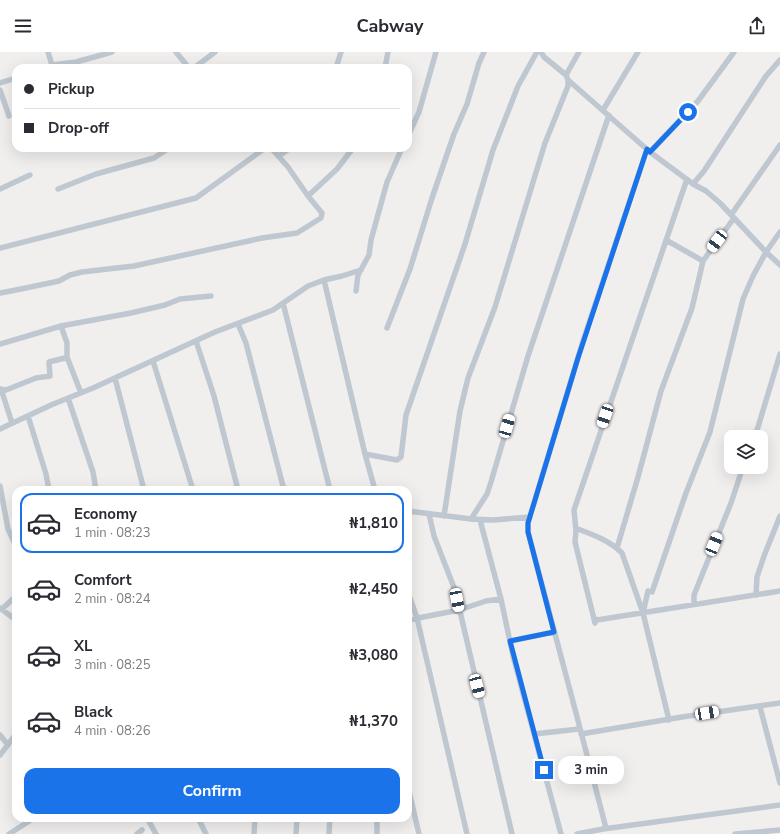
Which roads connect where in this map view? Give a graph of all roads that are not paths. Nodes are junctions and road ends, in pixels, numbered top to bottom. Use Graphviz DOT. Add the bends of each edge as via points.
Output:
graph roads {
  1 [pos="48,52"];
  2 [pos="112,52"];
  3 [pos="176,52"];
  4 [pos="215,52"];
  5 [pos="341,52"];
  6 [pos="388,52"];
  7 [pos="436,52"];
  8 [pos="484,52"];
  9 [pos="537,52"];
  10 [pos="542,52"];
  11 [pos="579,52"];
  12 [pos="638,52"];
  13 [pos="734,52"];
  14 [pos="780,60"];
  15 [pos="49,64"];
  16 [pos="65,64"];
  17 [pos="186,64"];
  18 [pos="199,64"];
  19 [pos="337,64"];
  20 [pos="386,64"];
  21 [pos="567,77"];
  22 [pos="12,79"];
  23 [pos="0,83"];
  24 [pos="0,90"];
  25 [pos="603,110"];
  26 [pos="609,115"];
  27 [pos="9,116"];
  28 [pos="412,126"];
  29 [pos="780,145"];
  30 [pos="648,151"];
  31 [pos="163,152"];
  32 [pos="259,152"];
  33 [pos="275,152"];
  34 [pos="284,152"];
  35 [pos="350,152"];
  36 [pos="400,152"];
  37 [pos="279,156"];
  38 [pos="30,175"];
  39 [pos="687,179"];
  40 [pos="693,184"];
  41 [pos="58,189"];
  42 [pos="0,190"];
  43 [pos="308,196"];
  44 [pos="732,217"];
  45 [pos="780,232"];
  46 [pos="666,240"];
  47 [pos="0,248"];
  48 [pos="766,252"];
  49 [pos="703,261"];
  50 [pos="780,265"];
  51 [pos="361,270"];
  52 [pos="324,280"];
  53 [pos="356,291"];
  54 [pos="0,292"];
  55 [pos="211,296"];
  56 [pos="283,303"];
  57 [pos="238,324"];
  58 [pos="61,326"];
  59 [pos="387,328"];
  60 [pos="196,341"];
  61 [pos="0,344"];
  62 [pos="780,354"];
  63 [pos="67,356"];
  64 [pos="153,361"];
  65 [pos="115,378"];
  66 [pos="0,389"];
  67 [pos="81,392"];
  68 [pos="68,398"];
  69 [pos="28,416"];
  70 [pos="12,423"];
  71 [pos="0,430"];
  72 [pos="758,430"];
  73 [pos="365,454"];
  74 [pos="741,474"];
  75 [pos="0,486"];
  76 [pos="48,486"];
  77 [pos="95,486"];
  78 [pos="143,486"];
  79 [pos="192,486"];
  80 [pos="237,486"];
  81 [pos="283,486"];
  82 [pos="329,486"];
  83 [pos="374,486"];
  84 [pos="412,512"];
  85 [pos="429,514"];
  86 [pos="444,516"];
  87 [pos="780,516"];
  88 [pos="530,517"];
  89 [pos="471,519"];
  90 [pos="480,520"];
  91 [pos="576,531"];
  92 [pos="12,538"];
  93 [pos="617,548"];
  94 [pos="780,591"];
  95 [pos="756,595"];
  96 [pos="12,599"];
  97 [pos="501,599"];
  98 [pos="412,604"];
  99 [pos="694,604"];
  100 [pos="1,608"];
  101 [pos="459,610"];
  102 [pos="643,613"];
  103 [pos="12,617"];
  104 [pos="417,618"];
  105 [pos="412,619"];
  106 [pos="554,632"];
  107 [pos="510,641"];
  108 [pos="780,703"];
  109 [pos="760,707"];
  110 [pos="669,720"];
  111 [pos="580,731"];
  112 [pos="534,734"];
  113 [pos="0,735"];
  114 [pos="12,740"];
  115 [pos="8,745"];
  116 [pos="0,756"];
  117 [pos="780,783"];
  118 [pos="412,804"];
  119 [pos="780,805"];
  120 [pos="28,822"];
  121 [pos="149,822"];
  122 [pos="200,822"];
  123 [pos="255,822"];
  124 [pos="297,822"];
  125 [pos="330,822"];
  126 [pos="377,822"];
  127 [pos="606,828"];
  128 [pos="142,830"];
  129 [pos="780,830"];
  130 [pos="9,834"];
  131 [pos="137,834"];
  132 [pos="156,834"];
  133 [pos="206,834"];
  134 [pos="254,834"];
  135 [pos="296,834"];
  136 [pos="329,834"];
  137 [pos="377,834"];
  138 [pos="419,834"];
  139 [pos="467,834"];
  140 [pos="512,834"];
  141 [pos="560,834"];
  142 [pos="578,834"];
  143 [pos="735,834"];
  1 -- 15 [label="street"];
  2 -- 16 [label="street"];
  3 -- 17 [label="street"];
  4 -- 18 [label="street"];
  5 -- 19 [label="street"];
  6 -- 20 [label="street"];
  7 -- 28 [label="street"];
  8 -- 59 [label="street" via="432,198 410,269"];
  9 -- 73 [label="street" via="518,86 493,150 465,244 406,415 401,456 396,460"];
  10 -- 21 [label="street" via="544,57"];
  11 -- 21 [label="street"];
  12 -- 25 [label="street"];
  13 -- 30 [label="street" via="698,101"];
  14 -- 40 [label="street" via="766,76"];
  21 -- 25 [label="street"];
  21 -- 86 [label="street" via="568,86 545,143 495,307 468,378 460,411"];
  22 -- 23 [label="street"];
  24 -- 27 [label="street"];
  25 -- 26 [label="street"];
  26 -- 30 [label="street"];
  26 -- 89 [label="street" via="528,356 487,494"];
  29 -- 44 [label="street"];
  30 -- 39 [label="street"];
  30 -- 88 [label="street" via="580,352"];
  31 -- 41 [label="street" via="154,158 96,174"];
  32 -- 47 [label="street" via="196,198"];
  33 -- 37 [label="street"];
  34 -- 37 [label="street"];
  35 -- 43 [label="street" via="337,169"];
  36 -- 51 [label="street" via="388,182 371,240 370,255"];
  37 -- 43 [label="street"];
  38 -- 42 [label="street"];
  39 -- 40 [label="street"];
  39 -- 46 [label="street"];
  40 -- 44 [label="street" via="706,191"];
  43 -- 54 [label="street" via="322,216 297,233 262,238 134,266 82,272 60,281"];
  44 -- 48 [label="street"];
  44 -- 49 [label="street"];
  45 -- 48 [label="street"];
  46 -- 49 [label="street"];
  46 -- 91 [label="street" via="574,510"];
  48 -- 50 [label="street"];
  48 -- 102 [label="street" via="743,299 711,427"];
  49 -- 93 [label="street" via="692,308 661,391"];
  51 -- 52 [label="street"];
  51 -- 53 [label="street"];
  52 -- 56 [label="street" via="308,286"];
  52 -- 73 [label="street"];
  55 -- 58 [label="street" via="180,299 131,313"];
  56 -- 57 [label="street" via="273,310"];
  56 -- 82 [label="street"];
  57 -- 60 [label="street"];
  57 -- 81 [label="street" via="246,343"];
  58 -- 61 [label="street"];
  58 -- 63 [label="street" via="67,343"];
  60 -- 64 [label="street"];
  60 -- 80 [label="street" via="214,396"];
  62 -- 72 [label="street"];
  63 -- 66 [label="street" via="49,362 48,376 6,390"];
  63 -- 67 [label="street"];
  64 -- 65 [label="street"];
  64 -- 79 [label="street"];
  65 -- 67 [label="street"];
  65 -- 78 [label="street"];
  66 -- 70 [label="street"];
  67 -- 68 [label="street"];
  68 -- 69 [label="street"];
  68 -- 77 [label="street"];
  69 -- 70 [label="street"];
  69 -- 76 [label="street"];
  70 -- 71 [label="street"];
  73 -- 83 [label="street"];
  74 -- 99 [label="street" via="694,595"];
  75 -- 92 [label="street"];
  84 -- 85 [label="street"];
  85 -- 86 [label="street"];
  85 -- 101 [label="street" via="434,536 455,590"];
  86 -- 89 [label="street"];
  87 -- 95 [label="street" via="757,577"];
  88 -- 90 [label="street"];
  88 -- 106 [label="street" via="528,532"];
  89 -- 90 [label="street"];
  90 -- 97 [label="street"];
  91 -- 93 [label="street" via="578,529 601,538"];
  91 -- 102 [label="street" via="575,542 595,620"];
  93 -- 102 [label="street" via="622,553"];
  94 -- 95 [label="street"];
  95 -- 99 [label="street"];
  96 -- 100 [label="street"];
  97 -- 101 [label="street"];
  97 -- 107 [label="street"];
  98 -- 104 [label="street"];
  99 -- 102 [label="street"];
  100 -- 103 [label="street"];
  101 -- 104 [label="street"];
  101 -- 140 [label="street"];
  102 -- 110 [label="street"];
  104 -- 105 [label="street"];
  104 -- 139 [label="street"];
  106 -- 107 [label="street"];
  106 -- 111 [label="street"];
  107 -- 112 [label="street"];
  108 -- 109 [label="street"];
  109 -- 110 [label="street"];
  109 -- 117 [label="street"];
  110 -- 111 [label="street"];
  111 -- 112 [label="street"];
  111 -- 127 [label="street"];
  112 -- 141 [label="street"];
  113 -- 115 [label="street"];
  114 -- 115 [label="street"];
  115 -- 116 [label="street"];
  118 -- 138 [label="street"];
  119 -- 127 [label="street"];
  120 -- 130 [label="street"];
  121 -- 132 [label="street"];
  122 -- 133 [label="street"];
  123 -- 134 [label="street"];
  124 -- 135 [label="street"];
  125 -- 136 [label="street"];
  126 -- 137 [label="street"];
  127 -- 142 [label="street"];
  128 -- 131 [label="street"];
  129 -- 143 [label="street"];
}
